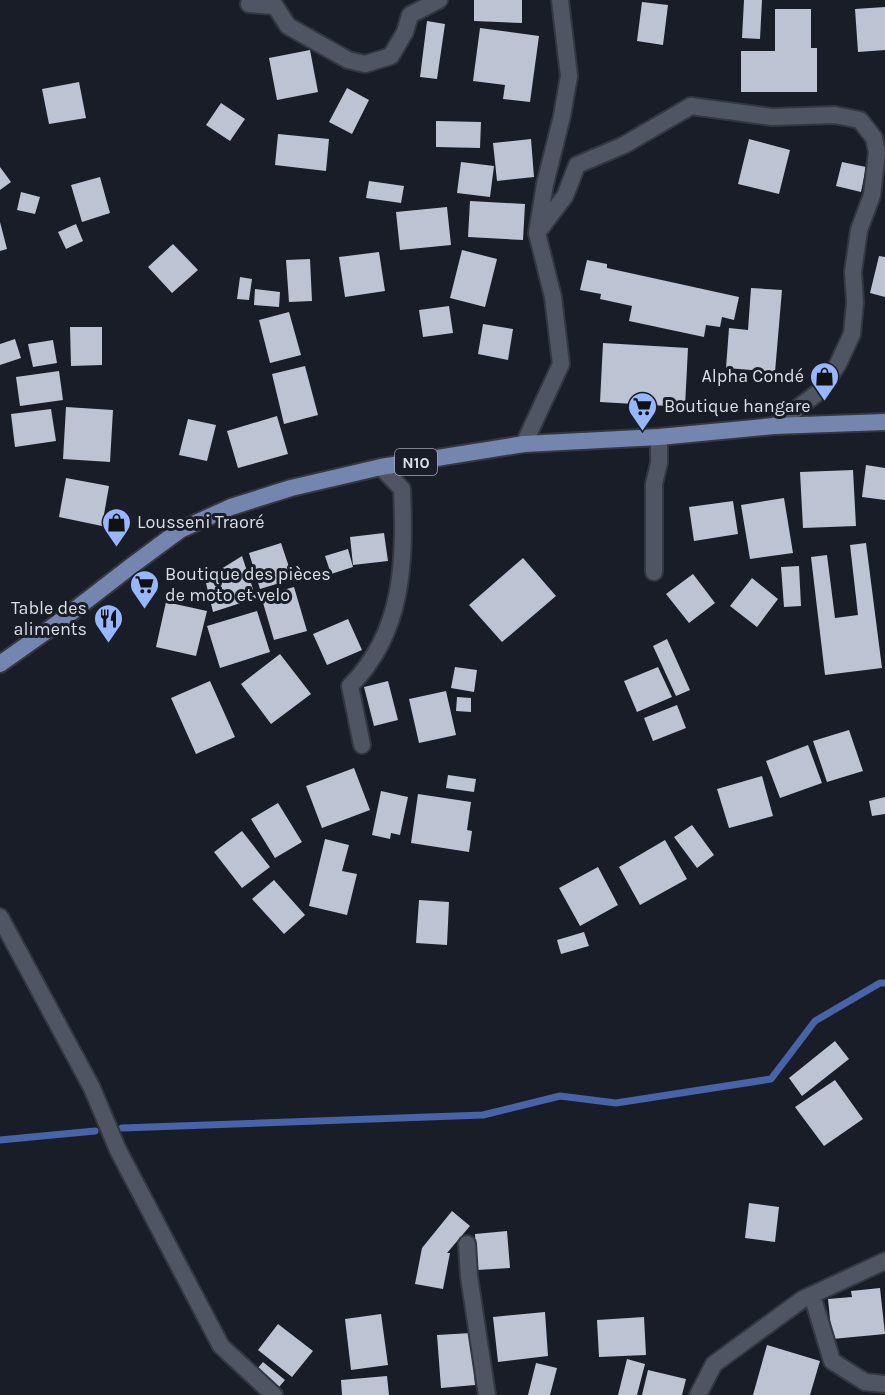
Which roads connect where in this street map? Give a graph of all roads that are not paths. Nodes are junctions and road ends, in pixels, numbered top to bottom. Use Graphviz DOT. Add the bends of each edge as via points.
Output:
graph roads {
  1 [pos="439,0"];
  2 [pos="560,0"];
  3 [pos="249,4"];
  4 [pos="879,136"];
  5 [pos="537,233"];
  6 [pos="885,422"];
  7 [pos="774,426"];
  8 [pos="658,437"];
  9 [pos="524,444"];
  10 [pos="381,467"];
  11 [pos="654,572"];
  12 [pos="0,664"];
  13 [pos="362,745"];
  14 [pos="0,917"];
  15 [pos="467,1244"];
  16 [pos="885,1261"];
  17 [pos="812,1295"];
  18 [pos="885,1384"];
  19 [pos="274,1395"];
  20 [pos="487,1395"];
  21 [pos="699,1395"];
  1 -- 3 [label="street" via="410,15 391,56 365,64 348,60 288,26 275,6"];
  2 -- 5 [label="street" via="569,76"];
  4 -- 5 [label="street" via="860,120 835,115 772,117 691,106 624,145 577,165 565,196"];
  4 -- 7 [label="street" via="872,195 859,230 853,272 852,334 820,391"];
  5 -- 9 [label="street" via="553,297 561,364"];
  6 -- 7 [label="main road, N10"];
  7 -- 8 [label="main road, N10"];
  8 -- 9 [label="main road, N10"];
  8 -- 11 [label="street"];
  9 -- 10 [label="main road, N10"];
  10 -- 12 [label="main road, N10" via="291,488 231,507 180,530"];
  10 -- 13 [label="street" via="402,489 404,542 400,588 382,645 350,686"];
  14 -- 19 [label="street" via="92,1088 118,1150 221,1346"];
  15 -- 20 [label="street"];
  16 -- 17 [label="street"];
  17 -- 18 [label="street" via="832,1361 865,1382"];
  17 -- 21 [label="street" via="714,1364"];
}
